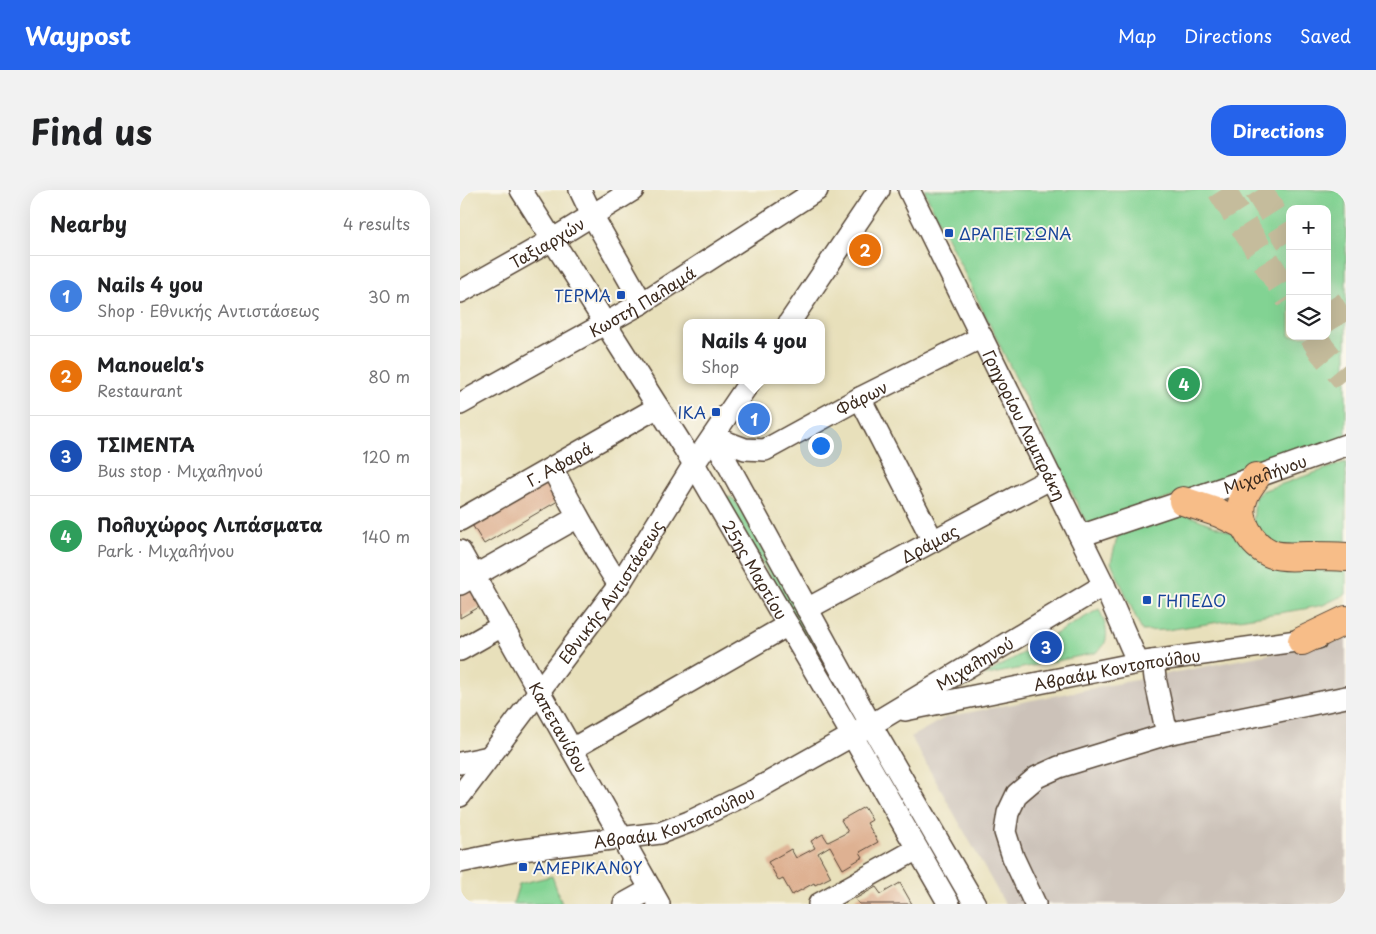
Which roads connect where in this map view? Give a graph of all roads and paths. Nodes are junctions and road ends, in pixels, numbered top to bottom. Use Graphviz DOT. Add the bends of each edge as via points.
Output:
graph roads {
  1 [pos="521,190"];
  2 [pos="580,190"];
  3 [pos="633,190"];
  4 [pos="817,190"];
  5 [pos="879,190"];
  6 [pos="909,190"];
  7 [pos="592,215"];
  8 [pos="552,240"];
  9 [pos="460,292"];
  10 [pos="642,302"];
  11 [pos="793,319"];
  12 [pos="605,323"];
  13 [pos="982,337"];
  14 [pos="748,384"];
  15 [pos="860,398"];
  16 [pos="460,404"];
  17 [pos="658,407"];
  18 [pos="713,436"];
  19 [pos="1346,445"];
  20 [pos="694,464"];
  21 [pos="552,468"];
  22 [pos="1256,477"];
  23 [pos="1052,478"];
  24 [pos="1183,501"];
  25 [pos="578,517"];
  26 [pos="460,520"];
  27 [pos="1244,525"];
  28 [pos="1080,536"];
  29 [pos="933,541"];
  30 [pos="460,551"];
  31 [pos="1346,557"];
  32 [pos="467,580"];
  33 [pos="619,584"];
  34 [pos="1104,585"];
  35 [pos="807,609"];
  36 [pos="1346,620"];
  37 [pos="788,625"];
  38 [pos="502,626"];
  39 [pos="1346,633"];
  40 [pos="1302,641"];
  41 [pos="460,650"];
  42 [pos="1146,662"];
  43 [pos="538,690"];
  44 [pos="1346,697"];
  45 [pos="890,713"];
  46 [pos="871,725"];
  47 [pos="1167,734"];
  48 [pos="852,735"];
  49 [pos="572,749"];
  50 [pos="489,756"];
  51 [pos="460,763"];
  52 [pos="460,796"];
  53 [pos="622,837"];
  54 [pos="917,849"];
  55 [pos="460,862"];
  56 [pos="655,897"];
  57 [pos="624,904"];
  58 [pos="819,904"];
  59 [pos="948,904"];
  60 [pos="975,904"];
  61 [pos="1035,904"];
  1 -- 8 [label="street, 25ης Μαρτίου"];
  2 -- 7 [label="street"];
  3 -- 7 [label="street, Ταξιαρχών"];
  4 -- 10 [label="street, Κωστή Παλαμά"];
  5 -- 11 [label="street"];
  6 -- 13 [label="street, Γρηγορίου Λαμπράκη"];
  7 -- 8 [label="street, Ταξιαρχών"];
  7 -- 10 [label="street"];
  8 -- 9 [label="street, Ταξιαρχών"];
  8 -- 12 [label="street, 25ης Μαρτίου"];
  10 -- 12 [label="street, Κωστή Παλαμά"];
  12 -- 16 [label="street, Κωστή Παλαμά"];
  12 -- 17 [label="street, 25ης Μαρτίου"];
  13 -- 15 [label="street, Φάρων"];
  13 -- 23 [label="street, Γρηγορίου Λαμπράκη"];
  14 -- 18 [label="street, Εθνικής Αντιστάσεως"];
  15 -- 18 [label="street, Φάρων" via="765,450 745,449"];
  15 -- 29 [label="street"];
  17 -- 20 [label="street, 25ης Μαρτίου"];
  17 -- 21 [label="street, Γ. Αφαρά"];
  18 -- 20 [label="street, Εθνικής Αντιστάσεως"];
  18 -- 35 [label="street, 25ης Μαρτίου"];
  19 -- 22 [label="street, Μιχαλήνου"];
  20 -- 33 [label="street, Εθνικής Αντιστάσεως"];
  20 -- 37 [label="street, 25ης Μαρτίου"];
  21 -- 25 [label="street"];
  21 -- 26 [label="street, Γ. Αφαρά"];
  22 -- 24 [label="street, Μιχαλήνου"];
  22 -- 27 [label="main road" via="1243,498"];
  23 -- 28 [label="street, Γρηγορίου Λαμπράκη"];
  23 -- 29 [label="street, Δράμας"];
  24 -- 27 [label="main road"];
  24 -- 28 [label="street"];
  25 -- 32 [label="street"];
  25 -- 33 [label="street"];
  27 -- 31 [label="main road" via="1261,548 1272,554 1284,557"];
  28 -- 34 [label="street, Γρηγορίου Λαμπράκη"];
  29 -- 35 [label="street, Δράμας"];
  30 -- 32 [label="street, Καπετανίδου"];
  32 -- 38 [label="street, Καπετανίδου"];
  33 -- 43 [label="street, Εθνικής Αντιστάσεως"];
  34 -- 42 [label="street, Γρηγορίου Λαμπράκη"];
  34 -- 45 [label="street, Μιχαληνού"];
  35 -- 46 [label="street, 25ης Μαρτίου"];
  36 -- 40 [label="main road"];
  37 -- 48 [label="street, 25ης Μαρτίου"];
  37 -- 49 [label="street"];
  38 -- 41 [label="street"];
  38 -- 43 [label="street, Καπετανίδου"];
  39 -- 40 [label="street, Αβραάμ Κοντοπούλου"];
  40 -- 42 [label="street, Αβραάμ Κοντοπούλου"];
  42 -- 45 [label="street, Αβραάμ Κοντοπούλου"];
  42 -- 47 [label="street, Γρηγορίου Λαμπράκη" via="1155,678"];
  43 -- 49 [label="street, Καπετανίδου"];
  43 -- 50 [label="street, Εθνικής Αντιστάσεως"];
  44 -- 47 [label="street"];
  45 -- 46 [label="street, Μιχαληνού"];
  46 -- 48 [label="street, Αβραάμ Κοντοπούλου"];
  46 -- 60 [label="street, 25ης Μαρτίου"];
  47 -- 61 [label="street" via="1059,767 1036,777 1017,794 1008,813 1005,832"];
  48 -- 53 [label="street, Αβραάμ Κοντοπούλου" via="755,790 689,822 660,833"];
  48 -- 54 [label="street, 25ης Μαρτίου"];
  49 -- 53 [label="street, Καπετανίδου"];
  50 -- 51 [label="street"];
  50 -- 52 [label="street, Εθνικής Αντιστάσεως"];
  53 -- 55 [label="street, Αβραάμ Κοντοπούλου" via="514,851"];
  53 -- 56 [label="street, Καπετανίδου"];
  54 -- 58 [label="street"];
  54 -- 59 [label="street, 25ης Μαρτίου"];
  56 -- 57 [label="street"];
}
